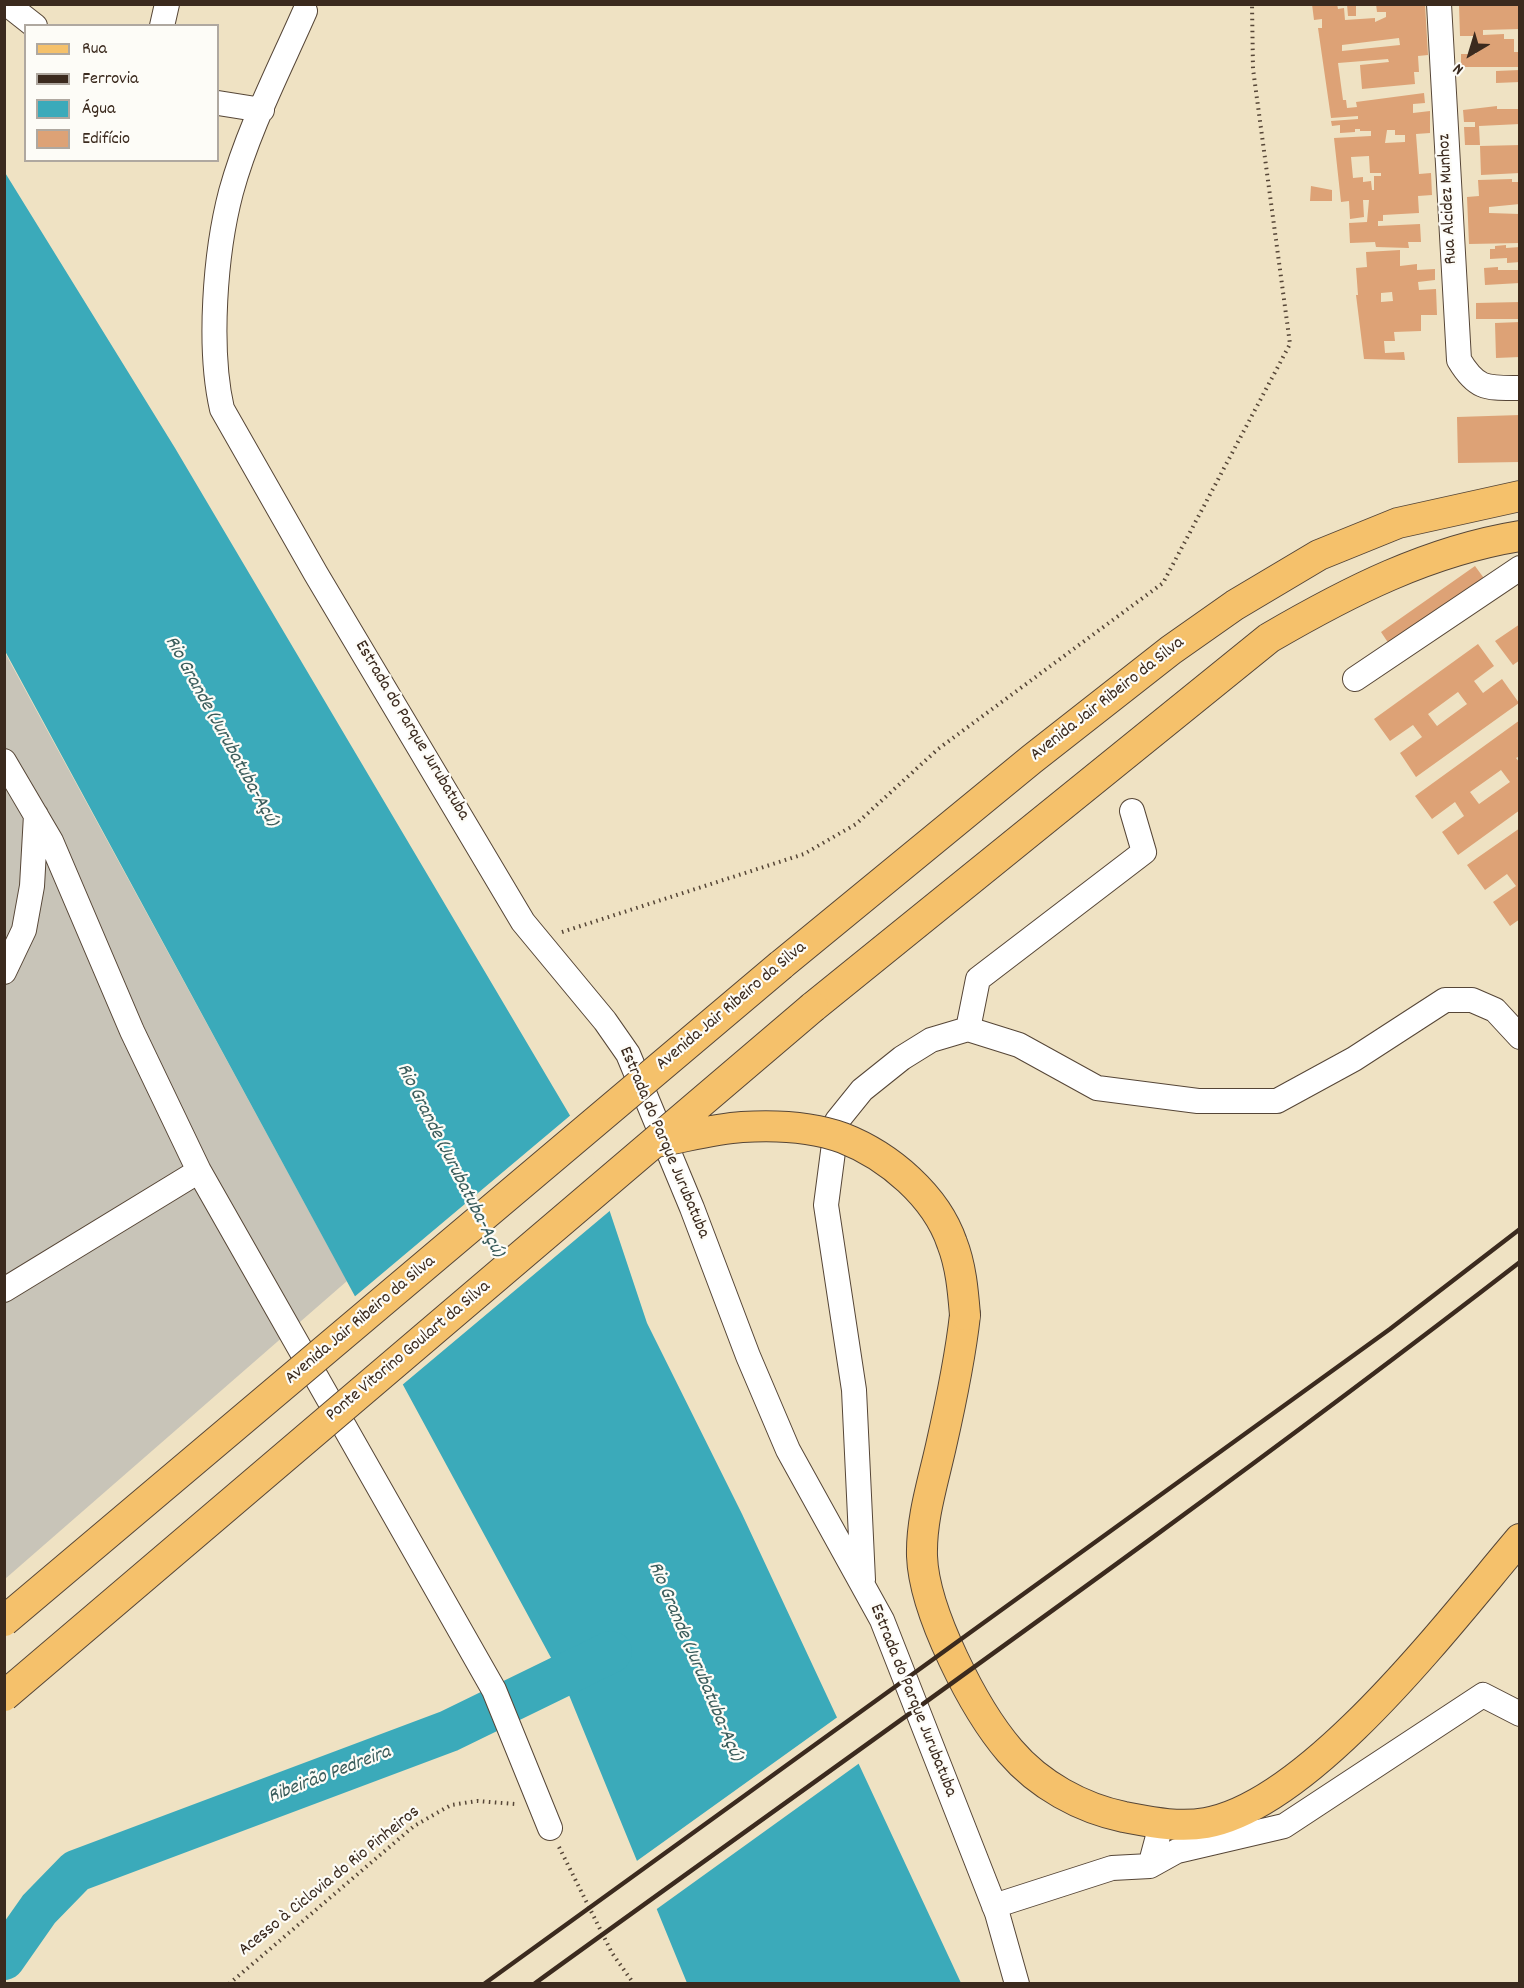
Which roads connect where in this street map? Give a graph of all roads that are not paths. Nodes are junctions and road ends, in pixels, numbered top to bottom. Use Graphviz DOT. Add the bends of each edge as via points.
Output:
graph roads {
  1 [pos="7,4"];
  2 [pos="167,4"];
  3 [pos="1439,4"];
  4 [pos="305,11"];
  5 [pos="32,24"];
  6 [pos="162,24"];
  7 [pos="219,103"];
  8 [pos="262,110"];
  9 [pos="1520,388"];
  10 [pos="1520,496"];
  11 [pos="1461,509"];
  12 [pos="1520,536"];
  13 [pos="1438,555"];
  14 [pos="1520,568"];
  15 [pos="1354,679"];
  16 [pos="4,761"];
  17 [pos="1132,811"];
  18 [pos="36,812"];
  19 [pos="4,972"];
  20 [pos="968,1029"];
  21 [pos="1520,1037"];
  22 [pos="656,1142"];
  23 [pos="199,1171"];
  24 [pos="4,1290"];
  25 [pos="1520,1539"];
  26 [pos="864,1586"];
  27 [pos="4,1621"];
  28 [pos="4,1696"];
  29 [pos="1520,1714"];
  30 [pos="1161,1825"];
  31 [pos="550,1828"];
  32 [pos="1150,1866"];
  33 [pos="994,1906"];
  34 [pos="1017,1983"];
  1 -- 5 [label="street"];
  2 -- 6 [label="street"];
  3 -- 9 [label="street, Rua Alcidez Munhoz" via="1459,360 1479,385"];
  4 -- 8 [label="street, Estrada do Parque Jurubatuba"];
  7 -- 8 [label="street"];
  8 -- 26 [label="street, Estrada do Parque Jurubatuba" via="231,192 223,240 216,305 215,380 222,409 523,922 628,1054 788,1450"];
  10 -- 11 [label="main road, Avenida Jair Ribeiro da Silva"];
  11 -- 13 [label="main road" via="1447,526"];
  11 -- 27 [label="main road, Avenida Jair Ribeiro da Silva, bridge" via="1398,523 1319,555 1235,605 1171,650 781,965"];
  12 -- 13 [label="main road"];
  13 -- 22 [label="main road, Ponte Vitorino Goulart da Silva, bridge" via="1341,596 1269,638 813,1007"];
  14 -- 15 [label="street"];
  16 -- 18 [label="street"];
  17 -- 20 [label="street" via="1144,852 978,979"];
  18 -- 19 [label="street" via="26,919"];
  18 -- 23 [label="street" via="132,1031"];
  20 -- 21 [label="street" via="1019,1045 1098,1088 1198,1101 1276,1101 1354,1059 1445,1000 1472,1000 1495,1010"];
  20 -- 26 [label="street" via="931,1040 902,1058 862,1090 837,1121 826,1204 854,1390"];
  22 -- 28 [label="main road, Ponte Vitorino Goulart da Silva, bridge"];
  22 -- 30 [label="main road, bridge" via="741,1127 788,1127 842,1137 888,1162 927,1198 952,1242 963,1282 965,1315 959,1369 925,1512 922,1556 928,1595 949,1648 995,1733 1022,1766 1063,1795 1102,1812"];
  23 -- 24 [label="street"];
  23 -- 31 [label="street" via="494,1690"];
  25 -- 30 [label="main road" via="1410,1668 1348,1732 1291,1782 1248,1809 1207,1823"];
  26 -- 33 [label="street, Estrada do Parque Jurubatuba" via="882,1620"];
  29 -- 32 [label="street" via="1483,1695 1284,1826 1177,1851"];
  30 -- 32 [label="street"];
  32 -- 33 [label="street" via="1112,1868"];
  33 -- 34 [label="street, Estrada do Parque Jurubatuba"];
}
